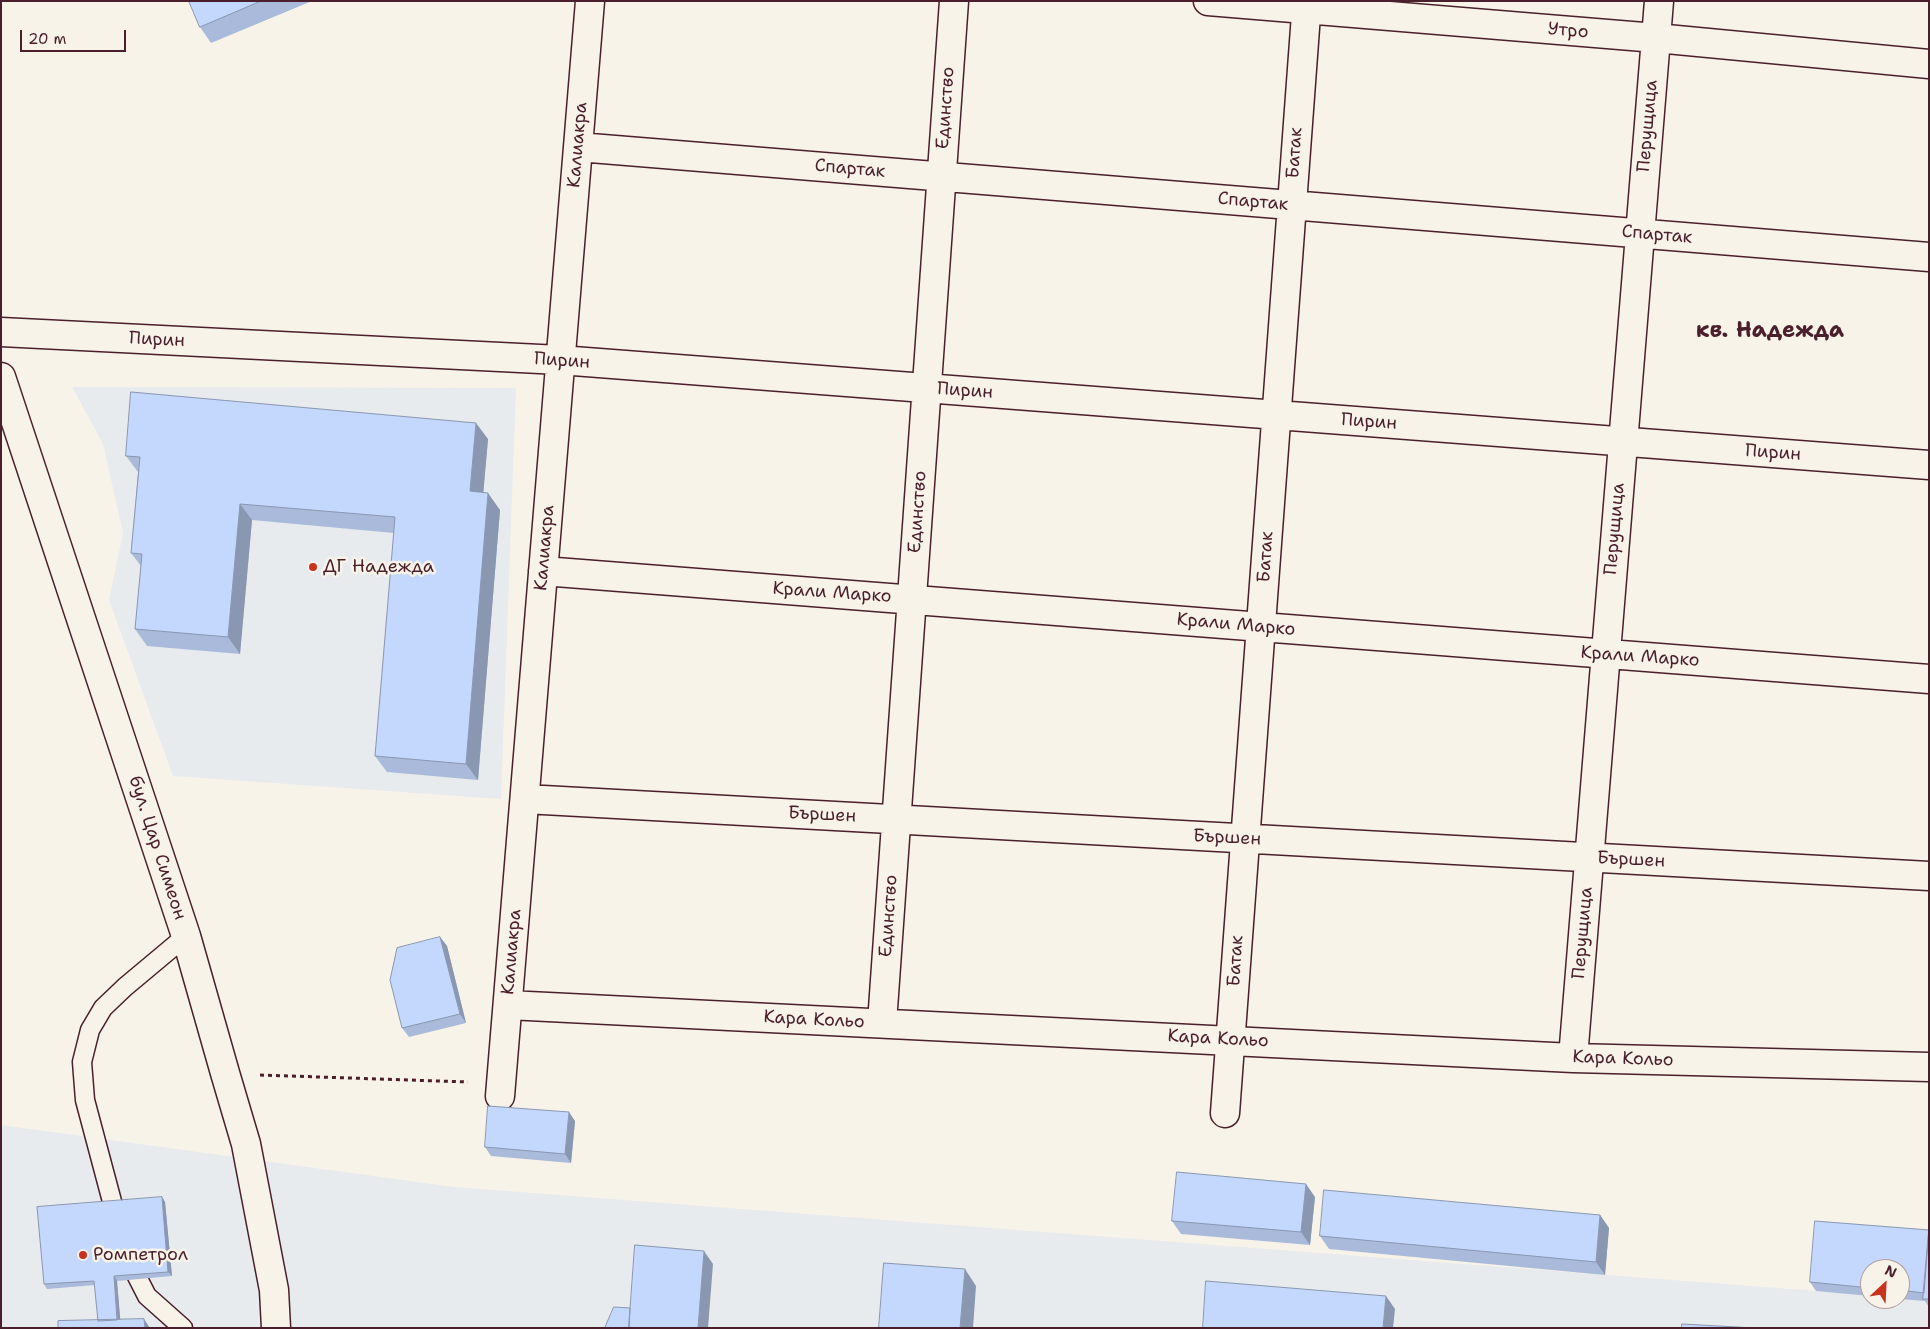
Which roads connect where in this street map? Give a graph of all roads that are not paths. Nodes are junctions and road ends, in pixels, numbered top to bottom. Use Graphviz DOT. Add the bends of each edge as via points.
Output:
graph roads {
  1 [pos="590,1"];
  2 [pos="954,1"];
  3 [pos="1208,1"];
  4 [pos="1659,1"];
  5 [pos="1306,5"];
  6 [pos="1656,38"];
  7 [pos="1929,64"];
  8 [pos="578,147"];
  9 [pos="941,176"];
  10 [pos="1292,205"];
  11 [pos="1640,233"];
  12 [pos="1929,257"];
  13 [pos="1,332"];
  14 [pos="560,360"];
  15 [pos="1,377"];
  16 [pos="926,388"];
  17 [pos="1276,415"];
  18 [pos="1622,442"];
  19 [pos="1929,465"];
  20 [pos="543,570"];
  21 [pos="912,599"];
  22 [pos="1261,627"];
  23 [pos="1606,654"];
  24 [pos="1929,679"];
  25 [pos="525,799"];
  26 [pos="896,820"];
  27 [pos="1245,839"];
  28 [pos="1589,857"];
  29 [pos="1929,876"];
  30 [pos="186,936"];
  31 [pos="508,1005"];
  32 [pos="882,1023"];
  33 [pos="1230,1040"];
  34 [pos="1573,1058"];
  35 [pos="1929,1066"];
  36 [pos="501,1089"];
  37 [pos="1225,1113"];
  38 [pos="182,1328"];
  39 [pos="276,1328"];
  1 -- 8 [label="street, Калиакра"];
  2 -- 9 [label="street, Единство"];
  3 -- 5 [label="street, Утро"];
  4 -- 6 [label="street, Перущица"];
  5 -- 6 [label="street, Утро"];
  5 -- 10 [label="street, Батак"];
  6 -- 7 [label="street, Утро"];
  6 -- 11 [label="street, Перущица"];
  8 -- 9 [label="street, Спартак"];
  8 -- 14 [label="street, Калиакра"];
  9 -- 10 [label="street, Спартак"];
  9 -- 16 [label="street, Единство"];
  10 -- 11 [label="street, Спартак"];
  10 -- 17 [label="street, Батак"];
  11 -- 12 [label="street, Спартак"];
  11 -- 18 [label="street, Перущица"];
  13 -- 14 [label="street, Пирин"];
  14 -- 16 [label="street, Пирин"];
  14 -- 20 [label="street, Калиакра"];
  15 -- 30 [label="street, бул. Цар Симеон"];
  16 -- 17 [label="street, Пирин"];
  16 -- 21 [label="street, Единство"];
  17 -- 18 [label="street, Пирин"];
  17 -- 22 [label="street, Батак"];
  18 -- 19 [label="street, Пирин"];
  18 -- 23 [label="street, Перущица"];
  20 -- 21 [label="street, Крали Марко"];
  20 -- 25 [label="street, Калиакра"];
  21 -- 22 [label="street, Крали Марко"];
  21 -- 26 [label="street, Единство"];
  22 -- 23 [label="street, Крали Марко"];
  22 -- 27 [label="street, Батак"];
  23 -- 24 [label="street, Крали Марко"];
  23 -- 28 [label="street, Перущица"];
  25 -- 26 [label="street, Бършен"];
  25 -- 31 [label="street, Калиакра"];
  26 -- 27 [label="street, Бършен"];
  26 -- 32 [label="street, Единство"];
  27 -- 28 [label="street, Бършен"];
  27 -- 33 [label="street, Батак"];
  28 -- 29 [label="street, Бършен"];
  28 -- 34 [label="street, Перущица"];
  30 -- 38 [label="lane" via="103,1008 90,1030 82,1062 85,1100 128,1259 147,1296"];
  30 -- 39 [label="street, бул. Цар Симеон" via="246,1144 274,1290"];
  31 -- 32 [label="street, Кара Кольо"];
  31 -- 36 [label="street, Калиакра"];
  32 -- 33 [label="street, Кара Кольо"];
  33 -- 34 [label="street, Кара Кольо"];
  33 -- 37 [label="street, Батак"];
  34 -- 35 [label="street, Кара Кольо"];
}
